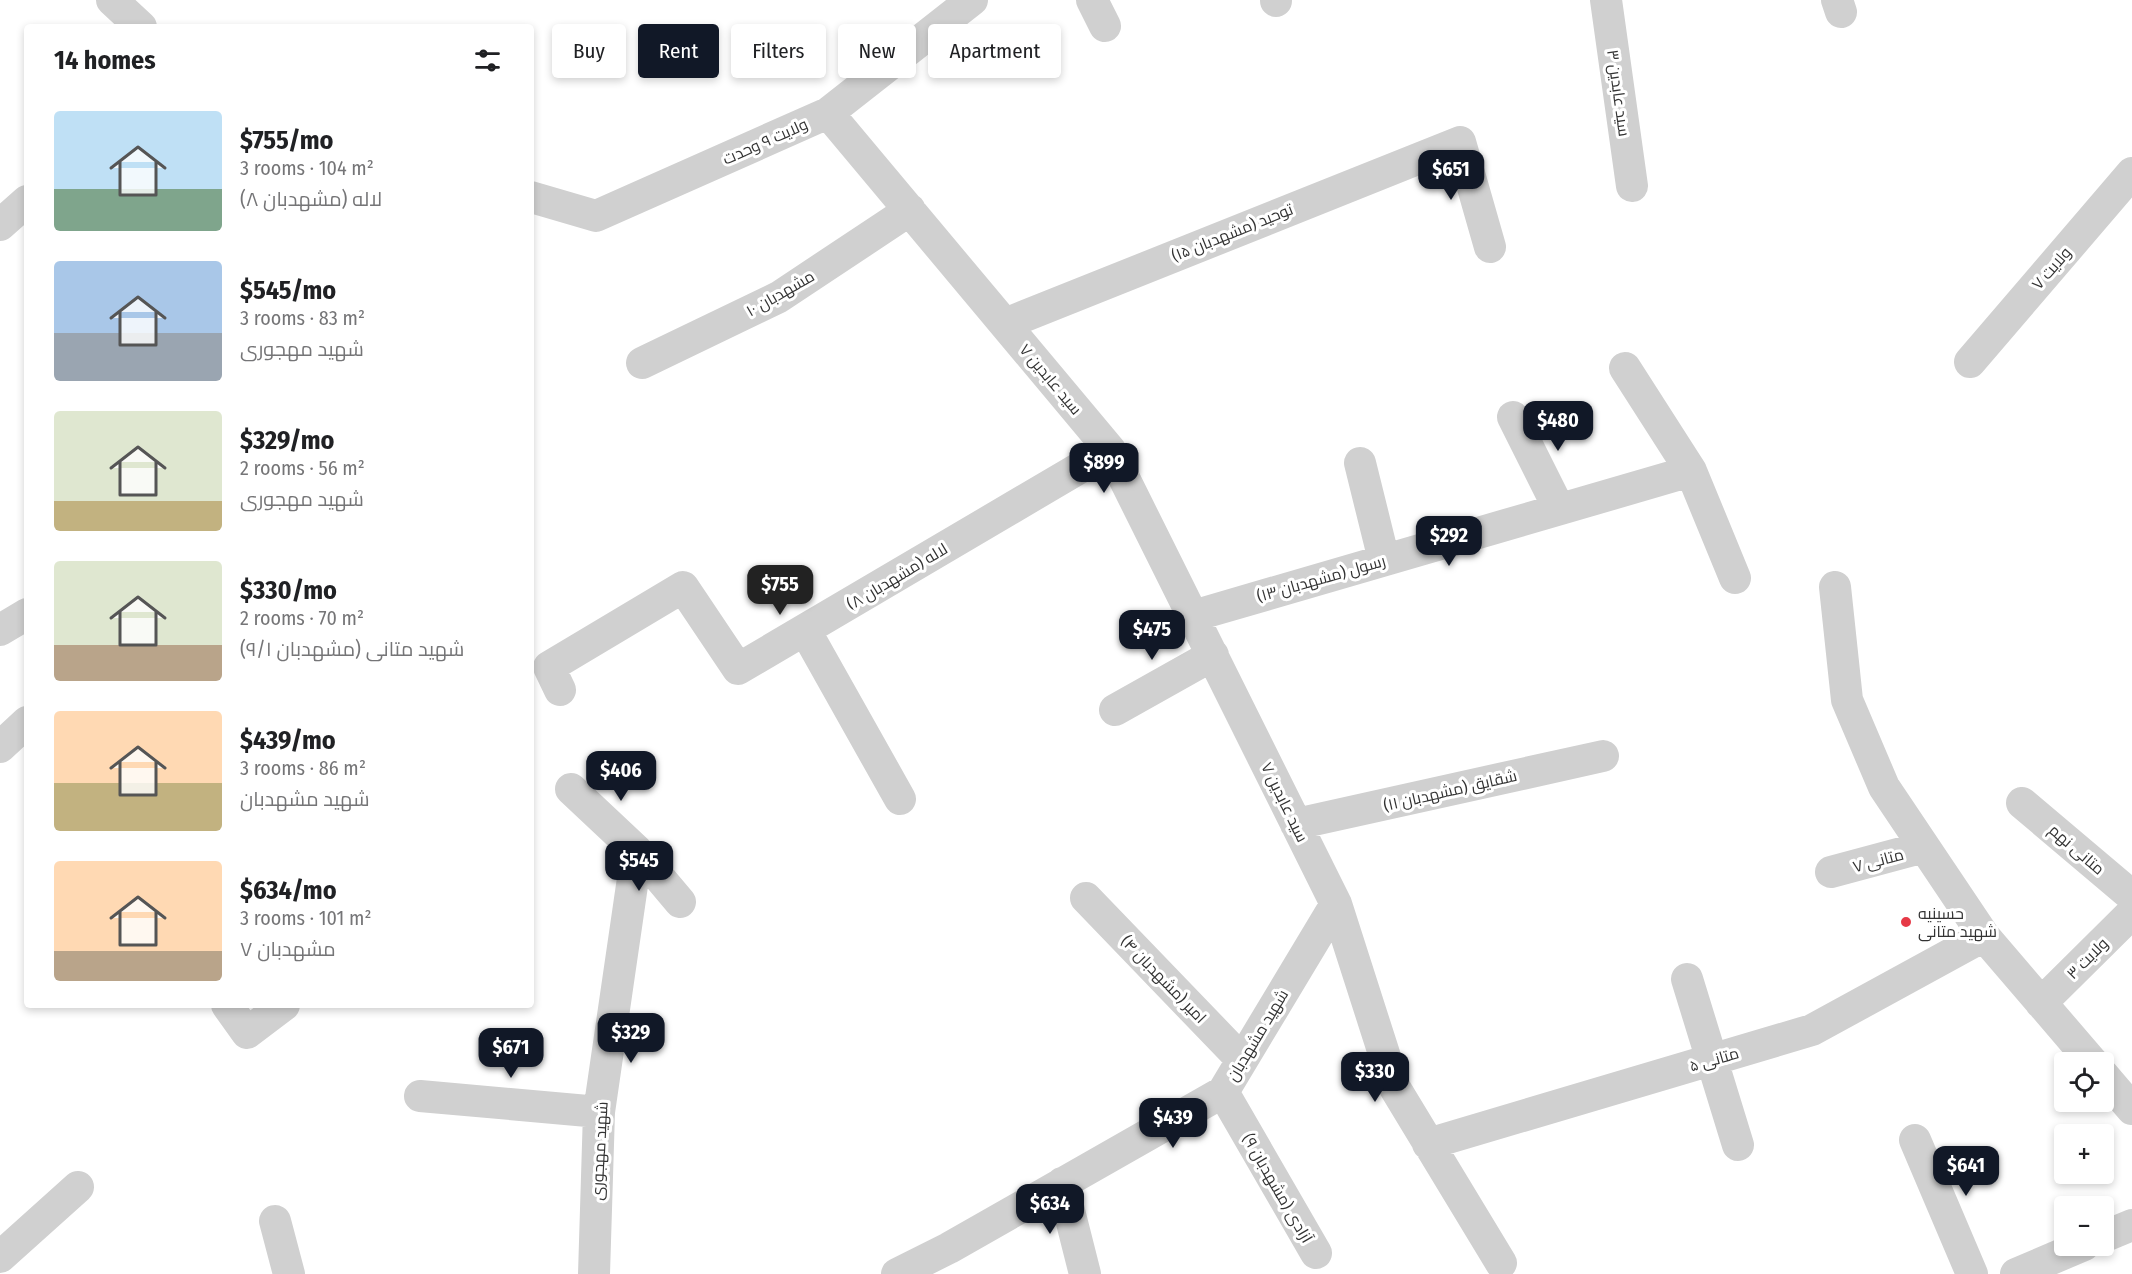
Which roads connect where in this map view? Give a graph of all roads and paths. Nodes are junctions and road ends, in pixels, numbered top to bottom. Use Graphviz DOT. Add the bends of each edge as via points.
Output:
graph roads {
  1 [pos="112,0"];
  2 [pos="972,0"];
  3 [pos="1606,0"];
  4 [pos="138,24"];
  5 [pos="828,113"];
  6 [pos="2132,173"];
  7 [pos="1632,186"];
  8 [pos="534,198"];
  9 [pos="24,204"];
  10 [pos="910,210"];
  11 [pos="0,225"];
  12 [pos="1490,247"];
  13 [pos="1005,324"];
  14 [pos="1970,362"];
  15 [pos="642,363"];
  16 [pos="1625,368"];
  17 [pos="1513,417"];
  18 [pos="1110,450"];
  19 [pos="1360,463"];
  20 [pos="1691,471"];
  21 [pos="1559,509"];
  22 [pos="1384,560"];
  23 [pos="1735,578"];
  24 [pos="1835,587"];
  25 [pos="24,616"];
  26 [pos="1193,616"];
  27 [pos="0,630"];
  28 [pos="805,630"];
  29 [pos="1213,655"];
  30 [pos="560,690"];
  31 [pos="1115,710"];
  32 [pos="24,725"];
  33 [pos="0,747"];
  34 [pos="1603,756"];
  35 [pos="571,789"];
  36 [pos="900,799"];
  37 [pos="2022,802"];
  38 [pos="1296,824"];
  39 [pos="1924,848"];
  40 [pos="637,851"];
  41 [pos="1831,872"];
  42 [pos="2132,896"];
  43 [pos="1086,898"];
  44 [pos="680,902"];
  45 [pos="1336,904"];
  46 [pos="2132,913"];
  47 [pos="1984,936"];
  48 [pos="1687,979"];
  49 [pos="2041,1003"];
  50 [pos="229,1008"];
  51 [pos="280,1008"];
  52 [pos="2083,1052"];
  53 [pos="1242,1059"];
  54 [pos="1710,1060"];
  55 [pos="2114,1088"];
  56 [pos="1223,1092"];
  57 [pos="420,1095"];
  58 [pos="2132,1109"];
  59 [pos="599,1112"];
  60 [pos="1915,1140"];
  61 [pos="1428,1144"];
  62 [pos="1738,1145"];
  63 [pos="1062,1183"];
  64 [pos="78,1187"];
  65 [pos="275,1221"];
  66 [pos="2132,1225"];
  67 [pos="2114,1232"];
  68 [pos="1316,1253"];
  69 [pos="2058,1256"];
  70 [pos="0,1257"];
  71 [pos="1501,1263"];
  72 [pos="289,1274"];
  73 [pos="594,1274"];
  74 [pos="897,1274"];
  75 [pos="1085,1274"];
  76 [pos="1972,1274"];
  77 [pos="2016,1274"];
  1 -- 4 [label="street"];
  2 -- 5 [label="street, ولایت ۹ وحدت"];
  3 -- 7 [label="street, سید عابدین ۳"];
  5 -- 8 [label="street, ولایت ۹ وحدت" via="596,216"];
  5 -- 10 [label="street, سید عابدین ۷"];
  6 -- 14 [label="street, ولایت ۷"];
  9 -- 11 [label="street"];
  10 -- 13 [label="street, سید عابدین ۷"];
  10 -- 15 [label="street, مشهدبان ۱۰" via="779,297"];
  12 -- 13 [label="street, توحید (مشهدبان ۱۵)" via="1460,142"];
  13 -- 18 [label="street, سید عابدین ۷"];
  16 -- 20 [label="street"];
  17 -- 21 [label="street"];
  18 -- 26 [label="street, سید عابدین ۷"];
  18 -- 28 [label="street, لاله (مشهدبان ۸)"];
  19 -- 22 [label="street"];
  20 -- 21 [label="street, رسول (مشهدبان ۱۳)"];
  20 -- 23 [label="street"];
  21 -- 22 [label="street, رسول (مشهدبان ۱۳)"];
  22 -- 26 [label="street, رسول (مشهدبان ۱۳)"];
  24 -- 39 [label="street" via="1847,700 1884,787"];
  25 -- 27 [label="street"];
  26 -- 29 [label="street, سید عابدین ۷"];
  28 -- 30 [label="street, لاله (مشهدبان ۸)" via="738,669 683,587 549,668"];
  28 -- 36 [label="street"];
  29 -- 31 [label="street"];
  29 -- 38 [label="street, سید عابدین ۷"];
  32 -- 33 [label="street"];
  34 -- 38 [label="street, شقایق (مشهدبان ۱۱)"];
  35 -- 40 [label="street"];
  37 -- 42 [label="street, متانی نهم"];
  38 -- 45 [label="street, سید عابدین ۷"];
  39 -- 41 [label="street, متانی ۷"];
  39 -- 47 [label="street"];
  40 -- 44 [label="street"];
  40 -- 59 [label="street, شهید مهجوری"];
  43 -- 53 [label="street, امیر (مشهدبان ۴)"];
  45 -- 53 [label="street, شهید مشهدبان"];
  45 -- 61 [label="street, سید عابدین ۷" via="1395,1088"];
  46 -- 49 [label="street, ولایت ۳"];
  47 -- 49 [label="street"];
  47 -- 54 [label="street, متانی ۵" via="1812,1030"];
  48 -- 54 [label="street"];
  49 -- 52 [label="street"];
  50 -- 51 [label="street" via="247,1033"];
  53 -- 56 [label="street, شهید مشهدبان"];
  54 -- 61 [label="street, متانی ۵"];
  54 -- 62 [label="street"];
  55 -- 58 [label="street"];
  56 -- 63 [label="street, شهید مشهدبان"];
  56 -- 68 [label="street, آزادی (مشهدبان ۹)"];
  57 -- 59 [label="street"];
  59 -- 73 [label="street, شهید مهجوری"];
  60 -- 76 [label="street"];
  61 -- 71 [label="street, سید عابدین ۷"];
  63 -- 74 [label="street, شهید مشهدبان"];
  63 -- 75 [label="street"];
  64 -- 70 [label="street"];
  65 -- 72 [label="street"];
  66 -- 67 [label="street"];
  69 -- 77 [label="street"];
}
